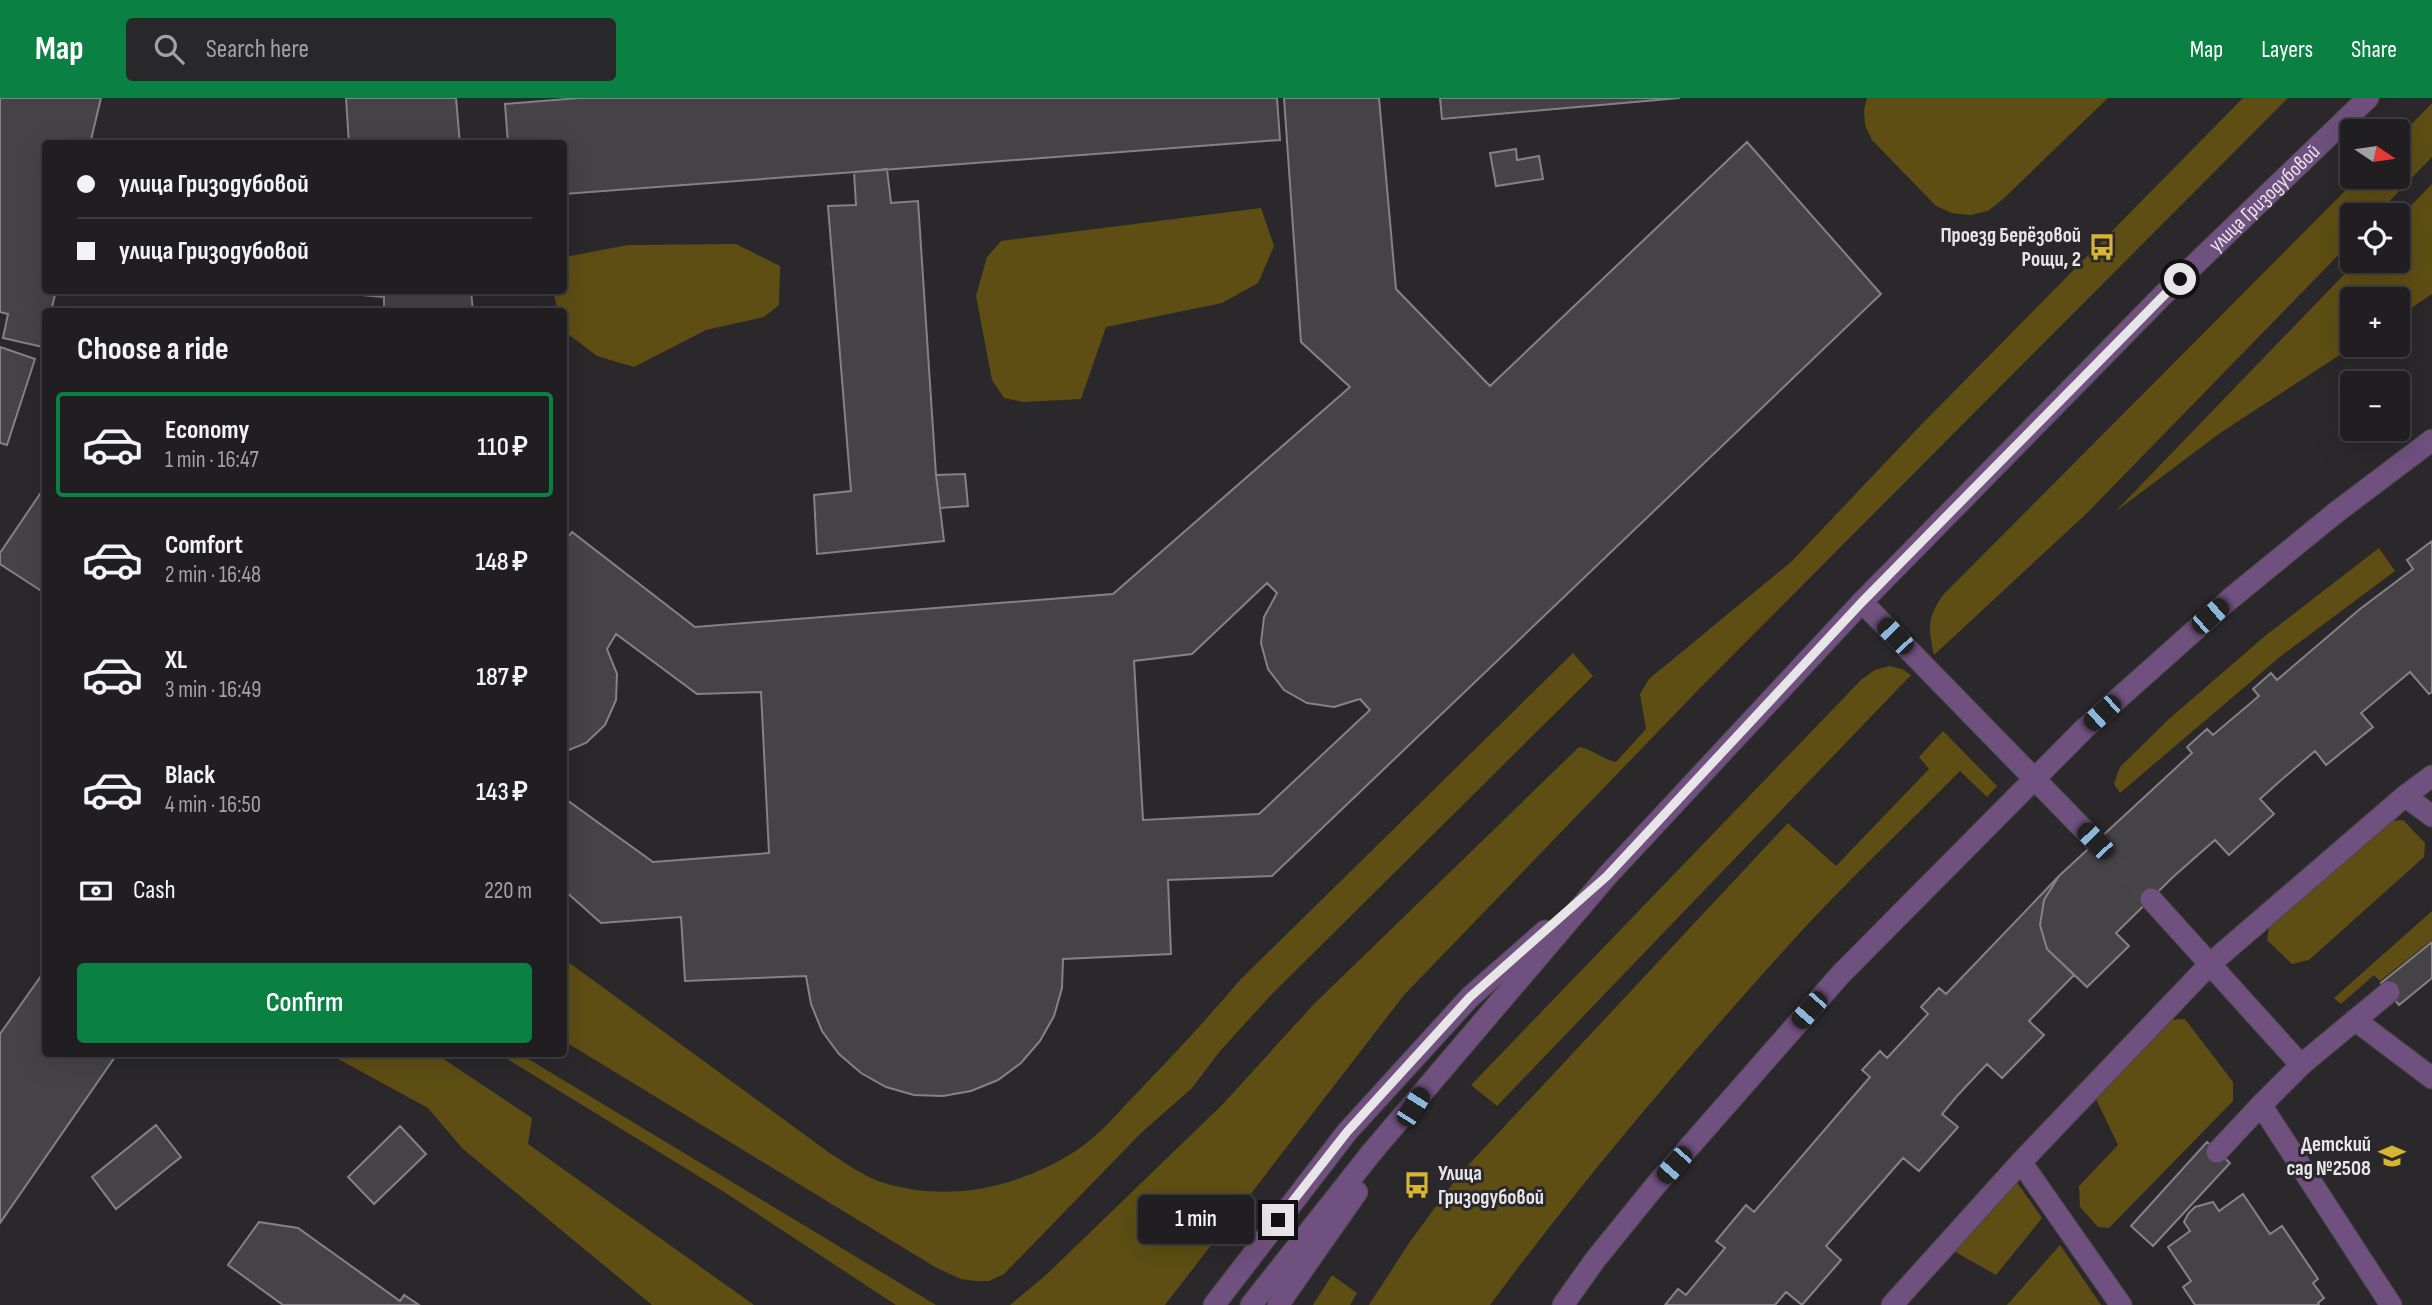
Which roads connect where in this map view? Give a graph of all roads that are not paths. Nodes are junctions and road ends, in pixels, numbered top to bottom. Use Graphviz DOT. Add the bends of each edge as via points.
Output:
graph roads {
  1 [pos="2368,98"];
  2 [pos="2432,440"];
  3 [pos="1862,602"];
  4 [pos="2432,776"];
  5 [pos="2035,778"];
  6 [pos="2405,796"];
  7 [pos="2432,816"];
  8 [pos="2095,841"];
  9 [pos="1607,876"];
  10 [pos="2151,899"];
  11 [pos="2210,964"];
  12 [pos="2389,992"];
  13 [pos="2355,1020"];
  14 [pos="2301,1065"];
  15 [pos="2432,1079"];
  16 [pos="1425,1088"];
  17 [pos="2261,1105"];
  18 [pos="2217,1152"];
  19 [pos="2021,1162"];
  20 [pos="1213,1305"];
  21 [pos="1251,1305"];
  22 [pos="1278,1305"];
  23 [pos="1563,1305"];
  24 [pos="1892,1305"];
  25 [pos="2121,1305"];
  26 [pos="2391,1305"];
  1 -- 3 [label="street, улица Гризодубовой" via="2161,297"];
  2 -- 5 [label="street" via="2230,599 2131,685"];
  3 -- 5 [label="street"];
  3 -- 9 [label="street, улица Гризодубовой"];
  4 -- 6 [label="street"];
  5 -- 8 [label="street"];
  5 -- 23 [label="street" via="1841,974 1655,1186"];
  6 -- 7 [label="street"];
  6 -- 11 [label="street"];
  9 -- 16 [label="street, улица Гризодубовой"];
  9 -- 20 [label="street, улица Гризодубовой" via="1461,1007 1347,1132"];
  10 -- 11 [label="street"];
  11 -- 14 [label="street"];
  11 -- 19 [label="street"];
  12 -- 13 [label="street"];
  13 -- 14 [label="street"];
  13 -- 15 [label="street"];
  14 -- 17 [label="street"];
  16 -- 21 [label="street, улица Гризодубовой"];
  16 -- 22 [label="street"];
  17 -- 18 [label="street"];
  17 -- 26 [label="street"];
  19 -- 24 [label="street"];
  19 -- 25 [label="street"];
}
